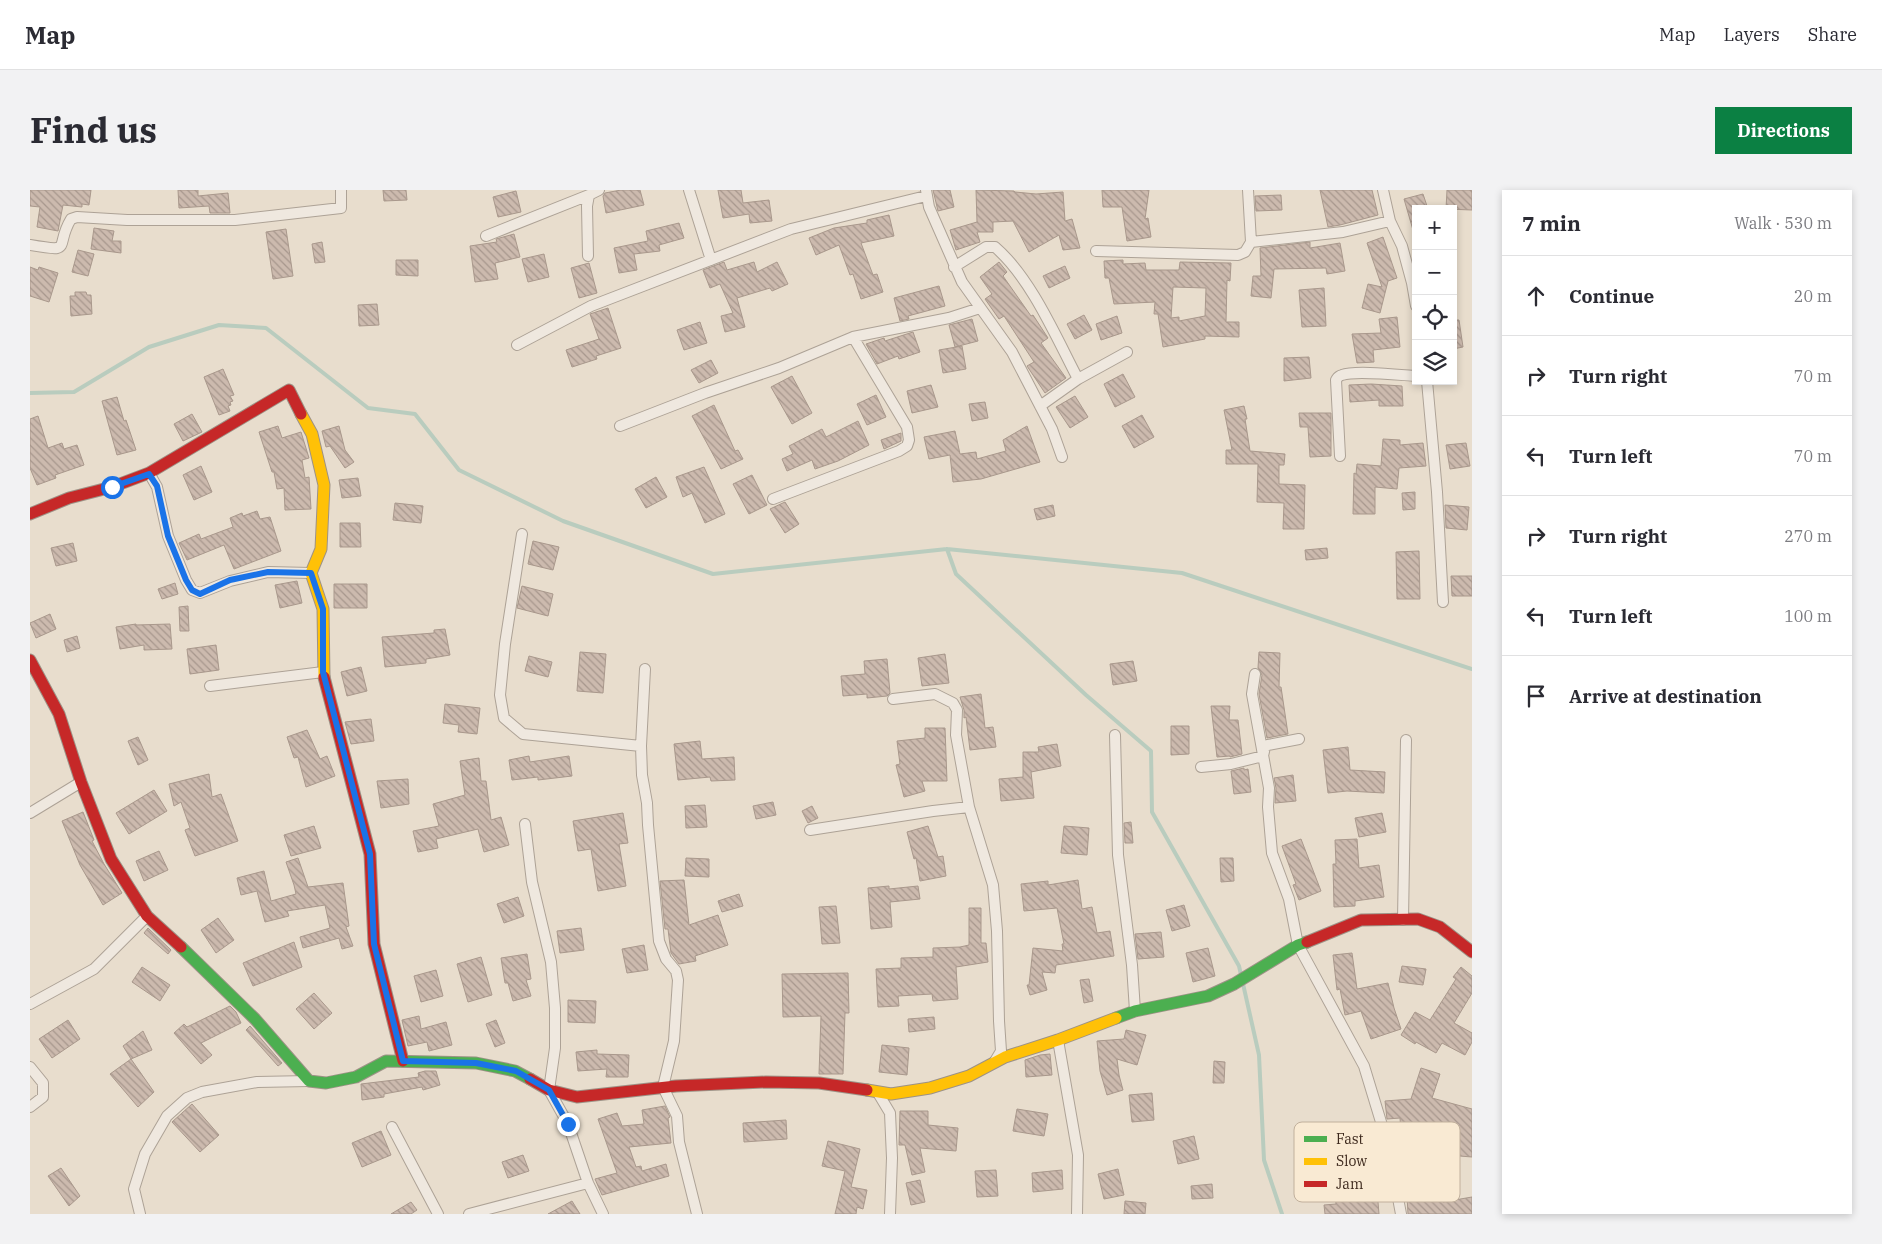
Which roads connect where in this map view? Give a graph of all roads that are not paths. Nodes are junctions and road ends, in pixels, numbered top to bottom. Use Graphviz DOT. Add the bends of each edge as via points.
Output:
graph roads {
  1 [pos="341,190"];
  2 [pos="599,190"];
  3 [pos="689,190"];
  4 [pos="1248,190"];
  5 [pos="1383,190"];
  6 [pos="926,193"];
  7 [pos="589,195"];
  8 [pos="1390,221"];
  9 [pos="486,236"];
  10 [pos="1251,242"];
  11 [pos="30,245"];
  12 [pos="1096,251"];
  13 [pos="588,256"];
  14 [pos="711,260"];
  15 [pos="954,267"];
  16 [pos="1414,295"];
  17 [pos="980,308"];
  18 [pos="853,337"];
  19 [pos="517,345"];
  20 [pos="1127,352"];
  21 [pos="1412,376"];
  22 [pos="1078,379"];
  23 [pos="1427,385"];
  24 [pos="1040,406"];
  25 [pos="620,426"];
  26 [pos="1340,456"];
  27 [pos="1062,457"];
  28 [pos="149,474"];
  29 [pos="774,499"];
  30 [pos="30,514"];
  31 [pos="522,534"];
  32 [pos="311,573"];
  33 [pos="1443,602"];
  34 [pos="30,660"];
  35 [pos="645,669"];
  36 [pos="323,672"];
  37 [pos="1255,674"];
  38 [pos="33,675"];
  39 [pos="210,686"];
  40 [pos="892,699"];
  41 [pos="1115,735"];
  42 [pos="1299,739"];
  43 [pos="1406,740"];
  44 [pos="641,746"];
  45 [pos="1263,756"];
  46 [pos="1200,767"];
  47 [pos="81,782"];
  48 [pos="969,807"];
  49 [pos="30,814"];
  50 [pos="526,824"];
  51 [pos="810,830"];
  52 [pos="147,916"];
  53 [pos="1403,920"];
  54 [pos="1298,945"];
  55 [pos="1472,952"];
  56 [pos="30,1004"];
  57 [pos="1136,1011"];
  58 [pos="1058,1040"];
  59 [pos="403,1061"];
  60 [pos="995,1061"];
  61 [pos="30,1067"];
  62 [pos="309,1081"];
  63 [pos="663,1087"];
  64 [pos="549,1090"];
  65 [pos="878,1093"];
  66 [pos="30,1107"];
  67 [pos="1381,1122"];
  68 [pos="392,1127"];
  69 [pos="588,1183"];
  70 [pos="140,1214"];
  71 [pos="438,1214"];
  72 [pos="469,1214"];
  73 [pos="603,1214"];
  74 [pos="697,1214"];
  75 [pos="890,1214"];
  76 [pos="1078,1214"];
  1 -- 11 [label="street" via="341,208 235,220 77,217 68,224 63,245 59,248"];
  2 -- 7 [label="street"];
  3 -- 14 [label="street"];
  4 -- 10 [label="street"];
  5 -- 8 [label="street"];
  6 -- 14 [label="street" via="791,229"];
  6 -- 15 [label="street"];
  7 -- 9 [label="street"];
  7 -- 13 [label="street"];
  8 -- 10 [label="street" via="1343,232"];
  8 -- 16 [label="street" via="1402,246"];
  10 -- 12 [label="street" via="1246,252 1238,255"];
  14 -- 19 [label="street" via="591,306"];
  15 -- 17 [label="street"];
  15 -- 22 [label="street" via="986,248 995,247 1004,254 1033,294"];
  17 -- 18 [label="street" via="949,318"];
  17 -- 24 [label="street" via="1012,352"];
  18 -- 25 [label="street"];
  18 -- 29 [label="street" via="906,428 907,446"];
  20 -- 22 [label="street"];
  21 -- 26 [label="street" via="1359,373 1338,377"];
  22 -- 24 [label="street"];
  23 -- 33 [label="street"];
  24 -- 27 [label="street"];
  28 -- 30 [label="street" via="68,498"];
  28 -- 32 [label="street" via="157,486 168,536 192,590 200,594 230,580 268,572"];
  28 -- 32 [label="street" via="289,390 312,434 324,485 321,549"];
  31 -- 44 [label="street" via="504,653 500,695 504,718 523,734"];
  32 -- 36 [label="street" via="323,609"];
  34 -- 38 [label="street"];
  35 -- 44 [label="street"];
  36 -- 39 [label="street"];
  36 -- 59 [label="street" via="370,854 374,944"];
  37 -- 45 [label="street" via="1252,694"];
  38 -- 47 [label="street" via="50,695 59,714"];
  40 -- 48 [label="street" via="935,694 953,703 957,710 956,734"];
  41 -- 57 [label="street" via="1118,855"];
  42 -- 45 [label="street" via="1268,745"];
  43 -- 53 [label="street"];
  44 -- 63 [label="street" via="659,941 678,980 674,1041"];
  45 -- 46 [label="street"];
  45 -- 54 [label="street" via="1269,788 1272,853 1289,899"];
  47 -- 49 [label="street"];
  47 -- 52 [label="street" via="111,859"];
  48 -- 51 [label="street"];
  48 -- 60 [label="street" via="993,885 1001,1051"];
  50 -- 64 [label="street" via="532,882 551,962 555,1008 555,1048"];
  52 -- 56 [label="street" via="94,969"];
  52 -- 62 [label="street" via="255,1019"];
  53 -- 54 [label="street" via="1361,920"];
  53 -- 55 [label="street" via="1418,919 1440,927"];
  54 -- 57 [label="street" via="1208,996"];
  54 -- 67 [label="street" via="1364,1066"];
  57 -- 58 [label="street"];
  58 -- 60 [label="street"];
  58 -- 76 [label="street" via="1078,1155"];
  59 -- 62 [label="street" via="386,1061 356,1077 326,1083"];
  59 -- 64 [label="street" via="476,1063 516,1071"];
  60 -- 65 [label="street" via="969,1076 930,1088"];
  61 -- 66 [label="street" via="43,1084 43,1097"];
  62 -- 70 [label="street" via="257,1082 202,1092 187,1098 166,1116 144,1154 134,1190"];
  63 -- 64 [label="street" via="577,1098"];
  63 -- 65 [label="street" via="819,1083"];
  63 -- 74 [label="street" via="677,1116 679,1142"];
  64 -- 69 [label="street" via="568,1124"];
  65 -- 75 [label="street" via="890,1113"];
  68 -- 71 [label="street"];
  69 -- 72 [label="street"];
  69 -- 73 [label="street"];
}
